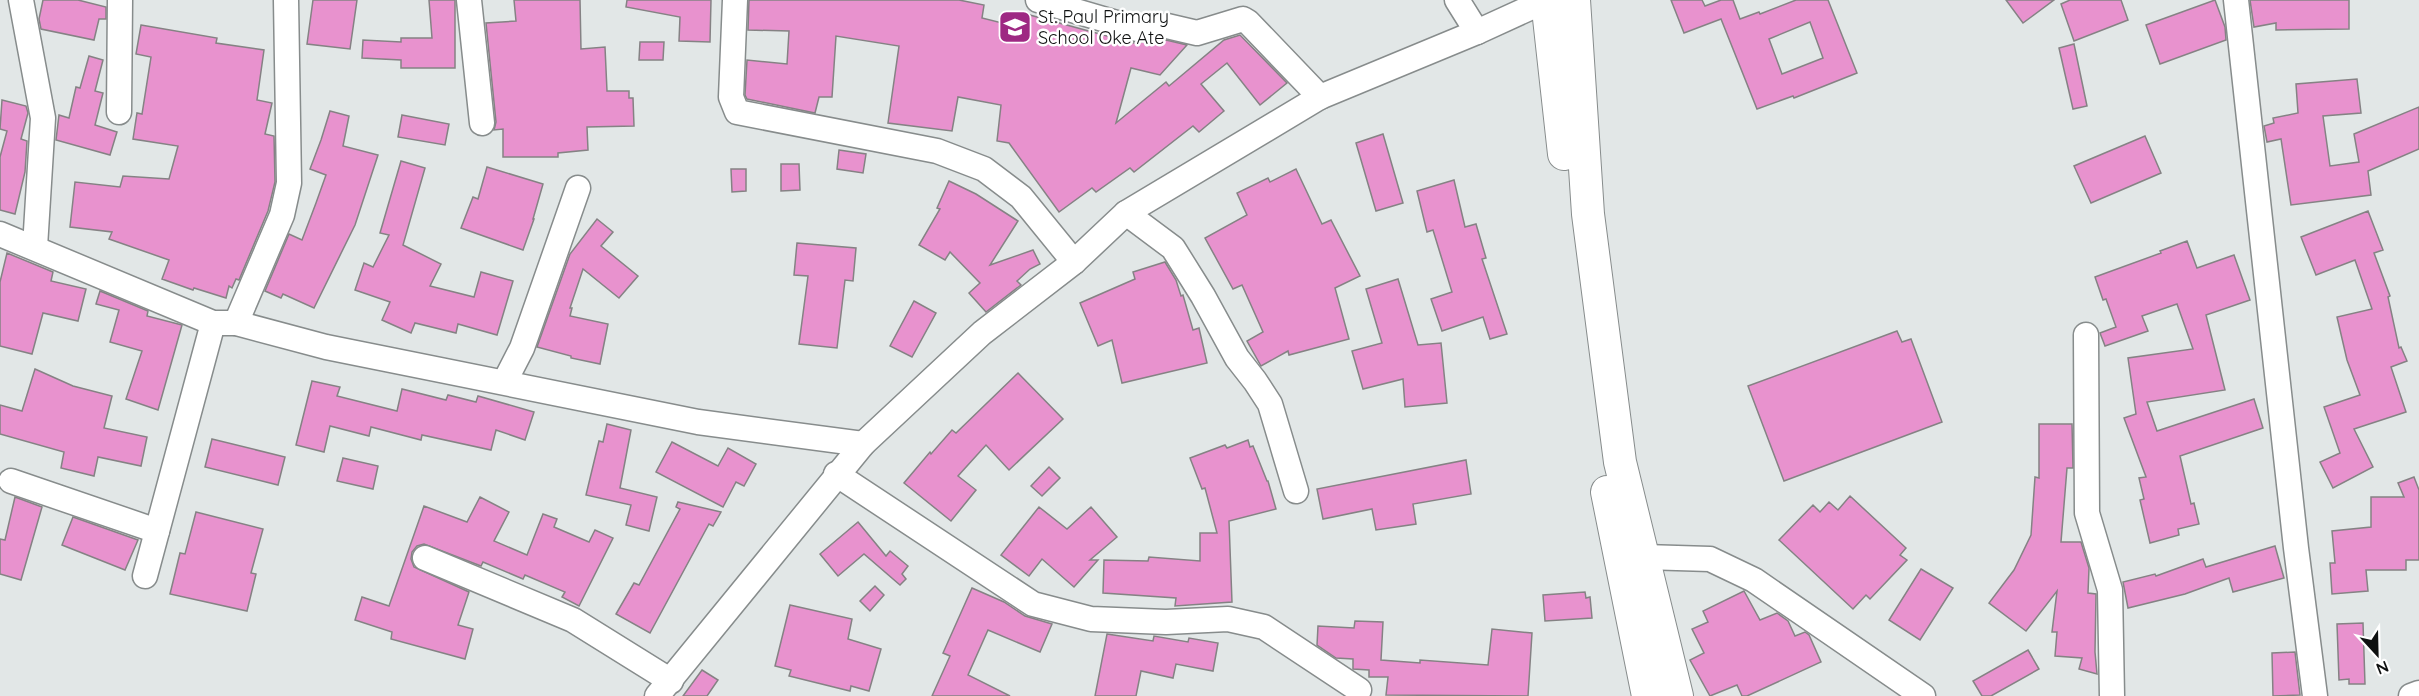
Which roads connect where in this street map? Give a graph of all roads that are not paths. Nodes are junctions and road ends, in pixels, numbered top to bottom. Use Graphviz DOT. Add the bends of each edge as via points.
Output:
graph roads {
  1 [pos="21,0"];
  2 [pos="120,0"];
  3 [pos="286,0"];
  4 [pos="469,0"];
  5 [pos="735,0"];
  6 [pos="1038,0"];
  7 [pos="1457,0"];
  8 [pos="1547,0"];
  9 [pos="1574,0"];
  10 [pos="2236,0"];
  11 [pos="1477,32"];
  12 [pos="1320,97"];
  13 [pos="119,112"];
  14 [pos="482,123"];
  15 [pos="578,188"];
  16 [pos="1126,213"];
  17 [pos="0,234"];
  18 [pos="35,247"];
  19 [pos="1074,262"];
  20 [pos="224,323"];
  21 [pos="2086,335"];
  22 [pos="505,381"];
  23 [pos="863,444"];
  24 [pos="836,474"];
  25 [pos="11,481"];
  26 [pos="1296,491"];
  27 [pos="157,531"];
  28 [pos="1644,557"];
  29 [pos="426,558"];
  30 [pos="145,576"];
  31 [pos="664,688"];
  32 [pos="1359,690"];
  33 [pos="2419,693"];
  34 [pos="1648,696"];
  35 [pos="1677,696"];
  36 [pos="1923,696"];
  37 [pos="2112,696"];
  38 [pos="2315,696"];
  39 [pos="2411,696"];
  1 -- 18 [label="street" via="43,118"];
  2 -- 13 [label="street"];
  3 -- 20 [label="street" via="289,183 282,215"];
  4 -- 14 [label="street"];
  5 -- 19 [label="street" via="731,97 737,112 937,151 984,169 1021,197"];
  6 -- 12 [label="street" via="1137,29 1167,26 1197,33 1243,19"];
  7 -- 11 [label="street"];
  8 -- 11 [label="street"];
  8 -- 34 [label="main road" via="1602,465"];
  9 -- 28 [label="main road" via="1588,214 1620,462"];
  10 -- 38 [label="street"];
  11 -- 12 [label="street"];
  12 -- 16 [label="street"];
  15 -- 22 [label="street" via="522,348"];
  16 -- 19 [label="street"];
  16 -- 26 [label="street" via="1173,248 1237,358 1256,381 1270,404"];
  17 -- 18 [label="street"];
  18 -- 20 [label="street"];
  19 -- 23 [label="street" via="982,333"];
  20 -- 22 [label="street"];
  20 -- 27 [label="street"];
  21 -- 37 [label="street" via="2087,513 2110,590"];
  22 -- 23 [label="street" via="698,422"];
  23 -- 24 [label="street"];
  24 -- 31 [label="street"];
  24 -- 32 [label="street" via="1033,604 1091,619 1228,619 1264,627"];
  25 -- 27 [label="street"];
  27 -- 30 [label="street"];
  28 -- 35 [label="main road"];
  28 -- 36 [label="street" via="1710,559 1754,580"];
  29 -- 31 [label="street" via="573,620"];
  33 -- 39 [label="street"];
}
